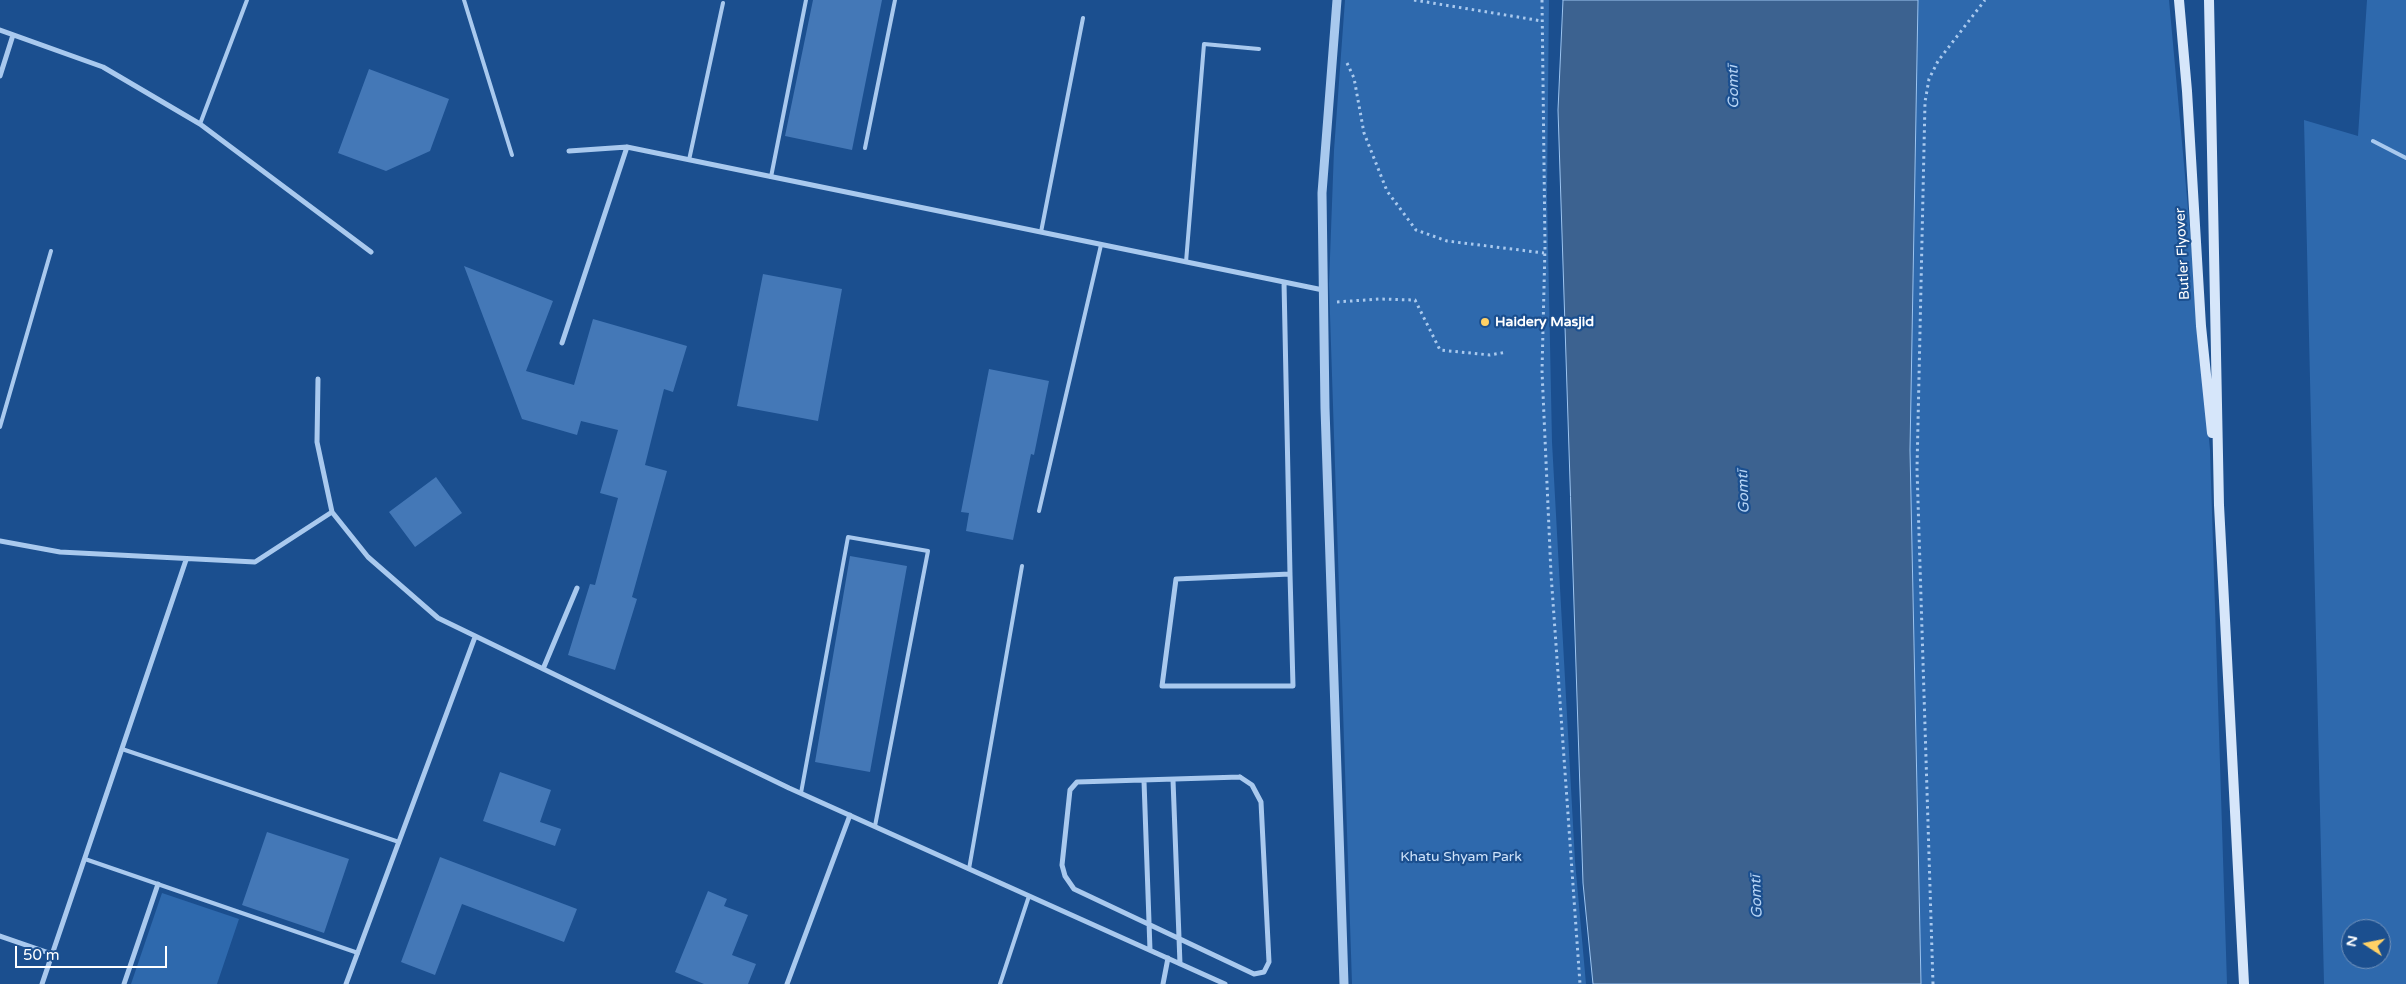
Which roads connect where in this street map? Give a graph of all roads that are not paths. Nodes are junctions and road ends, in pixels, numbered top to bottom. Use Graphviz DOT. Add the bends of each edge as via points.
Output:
graph roads {
  1 [pos="247,0"];
  2 [pos="464,0"];
  3 [pos="806,0"];
  4 [pos="895,0"];
  5 [pos="1337,0"];
  6 [pos="2179,0"];
  7 [pos="2209,0"];
  8 [pos="723,3"];
  9 [pos="1083,18"];
  10 [pos="0,30"];
  11 [pos="13,34"];
  12 [pos="1259,49"];
  13 [pos="0,76"];
  14 [pos="200,124"];
  15 [pos="2374,141"];
  16 [pos="627,147"];
  17 [pos="865,148"];
  18 [pos="569,151"];
  19 [pos="512,155"];
  20 [pos="2406,158"];
  21 [pos="689,160"];
  22 [pos="771,177"];
  23 [pos="1041,232"];
  24 [pos="1101,245"];
  25 [pos="51,251"];
  26 [pos="371,252"];
  27 [pos="1186,262"];
  28 [pos="1284,282"];
  29 [pos="1323,290"];
  30 [pos="562,343"];
  31 [pos="318,379"];
  32 [pos="0,428"];
  33 [pos="2219,505"];
  34 [pos="1039,511"];
  35 [pos="332,512"];
  36 [pos="0,541"];
  37 [pos="186,560"];
  38 [pos="1022,566"];
  39 [pos="1290,574"];
  40 [pos="577,588"];
  41 [pos="476,636"];
  42 [pos="543,669"];
  43 [pos="122,749"];
  44 [pos="1173,780"];
  45 [pos="1144,781"];
  46 [pos="801,794"];
  47 [pos="850,815"];
  48 [pos="874,826"];
  49 [pos="399,842"];
  50 [pos="85,858"];
  51 [pos="969,869"];
  52 [pos="158,884"];
  53 [pos="1028,896"];
  54 [pos="1150,923"];
  55 [pos="0,936"];
  56 [pos="1178,938"];
  57 [pos="1150,950"];
  58 [pos="358,953"];
  59 [pos="52,954"];
  60 [pos="1168,958"];
  61 [pos="1180,964"];
  62 [pos="42,984"];
  63 [pos="124,984"];
  64 [pos="346,984"];
  65 [pos="789,984"];
  66 [pos="1000,984"];
  67 [pos="1163,984"];
  68 [pos="1225,984"];
  69 [pos="1344,984"];
  70 [pos="2244,984"];
  1 -- 14 [label="lane"];
  2 -- 19 [label="lane"];
  3 -- 22 [label="lane"];
  4 -- 17 [label="lane"];
  5 -- 29 [label="street" via="1322,193"];
  6 -- 33 [label="main road, Butler Flyover" via="2201,326"];
  7 -- 33 [label="main road"];
  8 -- 21 [label="lane"];
  9 -- 23 [label="lane"];
  10 -- 11 [label="street"];
  11 -- 13 [label="street"];
  11 -- 14 [label="street" via="103,67"];
  12 -- 27 [label="lane" via="1204,44"];
  14 -- 26 [label="street"];
  15 -- 20 [label="lane"];
  16 -- 18 [label="street"];
  16 -- 21 [label="street"];
  16 -- 30 [label="street"];
  21 -- 22 [label="street"];
  22 -- 23 [label="street"];
  23 -- 24 [label="street"];
  24 -- 27 [label="street"];
  24 -- 34 [label="lane"];
  25 -- 32 [label="lane"];
  27 -- 28 [label="street"];
  28 -- 29 [label="street"];
  28 -- 39 [label="street"];
  29 -- 69 [label="street"];
  31 -- 35 [label="street" via="317,442"];
  33 -- 70 [label="main road"];
  35 -- 37 [label="street" via="254,562"];
  35 -- 41 [label="street" via="368,557 431,612"];
  36 -- 37 [label="street" via="60,552"];
  37 -- 43 [label="street"];
  38 -- 51 [label="lane"];
  39 -- 39 [label="street" via="1293,686 1162,686 1176,578"];
  40 -- 42 [label="street"];
  41 -- 42 [label="street"];
  41 -- 49 [label="street"];
  42 -- 46 [label="street"];
  43 -- 49 [label="lane"];
  43 -- 50 [label="street"];
  44 -- 45 [label="street"];
  44 -- 56 [label="street"];
  44 -- 56 [label="street" via="1240,777 1252,785 1262,802 1269,962 1264,972 1254,974"];
  45 -- 54 [label="street"];
  45 -- 54 [label="street" via="1077,782 1070,790 1062,865 1074,889"];
  46 -- 47 [label="street"];
  46 -- 48 [label="lane" via="848,537 928,551"];
  47 -- 48 [label="street"];
  47 -- 65 [label="street"];
  48 -- 51 [label="street"];
  49 -- 58 [label="street"];
  50 -- 52 [label="lane"];
  50 -- 59 [label="street"];
  51 -- 53 [label="street"];
  52 -- 58 [label="lane"];
  52 -- 63 [label="street"];
  53 -- 57 [label="street"];
  53 -- 66 [label="lane"];
  54 -- 56 [label="street"];
  54 -- 57 [label="street"];
  55 -- 59 [label="street"];
  56 -- 61 [label="street"];
  57 -- 60 [label="street"];
  58 -- 64 [label="street"];
  59 -- 62 [label="street"];
  60 -- 61 [label="street"];
  60 -- 67 [label="street"];
  61 -- 68 [label="street"];
}
